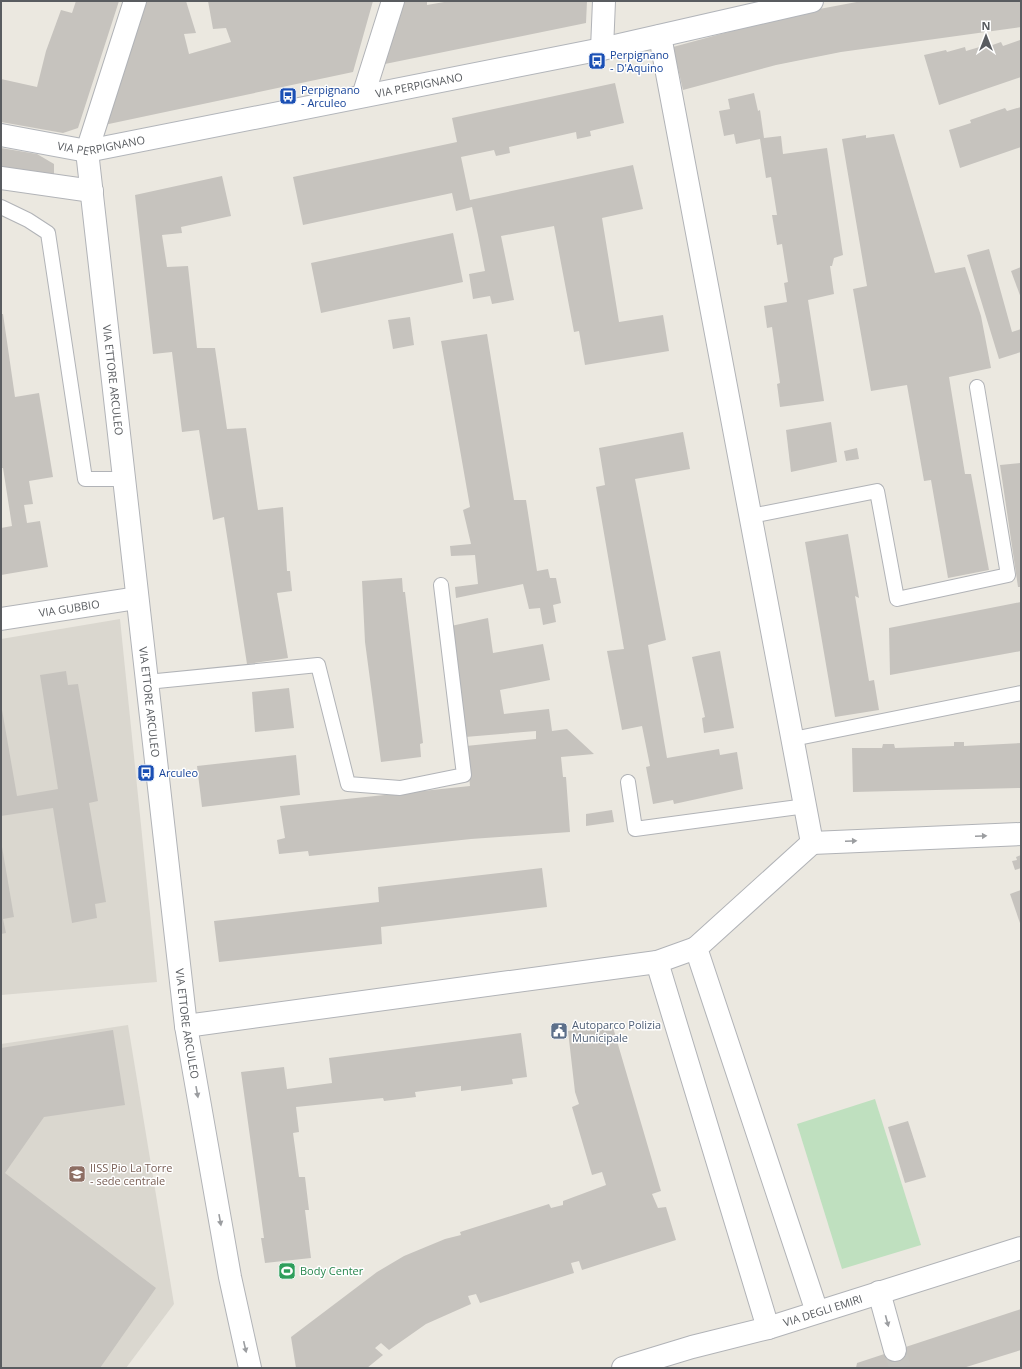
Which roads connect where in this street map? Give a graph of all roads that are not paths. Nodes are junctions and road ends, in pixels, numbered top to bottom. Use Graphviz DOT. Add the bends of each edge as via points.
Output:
graph roads {
  1 [pos="135,1"];
  2 [pos="392,1"];
  3 [pos="604,1"];
  4 [pos="812,1"];
  5 [pos="660,36"];
  6 [pos="602,49"];
  7 [pos="363,96"];
  8 [pos="1,136"];
  9 [pos="88,151"];
  10 [pos="1,178"];
  11 [pos="92,191"];
  12 [pos="1,207"];
  13 [pos="977,387"];
  14 [pos="124,479"];
  15 [pos="751,516"];
  16 [pos="441,585"];
  17 [pos="137,598"];
  18 [pos="1,619"];
  19 [pos="147,682"];
  20 [pos="1021,694"];
  21 [pos="793,739"];
  22 [pos="628,782"];
  23 [pos="806,806"];
  24 [pos="1021,834"];
  25 [pos="812,843"];
  26 [pos="696,948"];
  27 [pos="657,962"];
  28 [pos="186,1026"];
  29 [pos="1021,1248"];
  30 [pos="879,1292"];
  31 [pos="817,1312"];
  32 [pos="768,1328"];
  33 [pos="895,1350"];
  34 [pos="250,1368"];
  35 [pos="623,1368"];
  1 -- 9 [label="street"];
  2 -- 7 [label="street"];
  3 -- 6 [label="street"];
  4 -- 5 [label="street, VIA PERPIGNANO"];
  5 -- 6 [label="street, VIA PERPIGNANO"];
  5 -- 15 [label="street"];
  6 -- 7 [label="street, VIA PERPIGNANO"];
  7 -- 9 [label="street, VIA PERPIGNANO"];
  8 -- 9 [label="street, VIA PERPIGNANO"];
  9 -- 11 [label="street, VIA ETTORE ARCULEO"];
  10 -- 11 [label="street"];
  11 -- 14 [label="street, VIA ETTORE ARCULEO"];
  12 -- 14 [label="lane" via="48,233 85,479"];
  13 -- 15 [label="lane" via="1008,575 897,599 877,491"];
  14 -- 17 [label="street, VIA ETTORE ARCULEO"];
  15 -- 21 [label="street"];
  16 -- 19 [label="lane" via="464,775 400,788 348,784 318,665"];
  17 -- 18 [label="street, VIA GUBBIO"];
  17 -- 19 [label="street, VIA ETTORE ARCULEO"];
  19 -- 28 [label="street, VIA ETTORE ARCULEO"];
  20 -- 21 [label="lane"];
  21 -- 23 [label="street"];
  22 -- 23 [label="lane" via="636,829"];
  23 -- 25 [label="street"];
  25 -- 24 [label="street, one-way"];
  25 -- 26 [label="street"];
  26 -- 27 [label="street"];
  26 -- 31 [label="street"];
  27 -- 28 [label="street"];
  27 -- 32 [label="street"];
  28 -- 34 [label="street, VIA ETTORE ARCULEO, one-way" via="230,1277"];
  29 -- 30 [label="street, VIA DEGLI EMIRI"];
  30 -- 31 [label="street, VIA DEGLI EMIRI"];
  30 -- 33 [label="street, one-way"];
  31 -- 32 [label="street, VIA DEGLI EMIRI"];
  32 -- 35 [label="street, VIA DEGLI EMIRI"];
}
